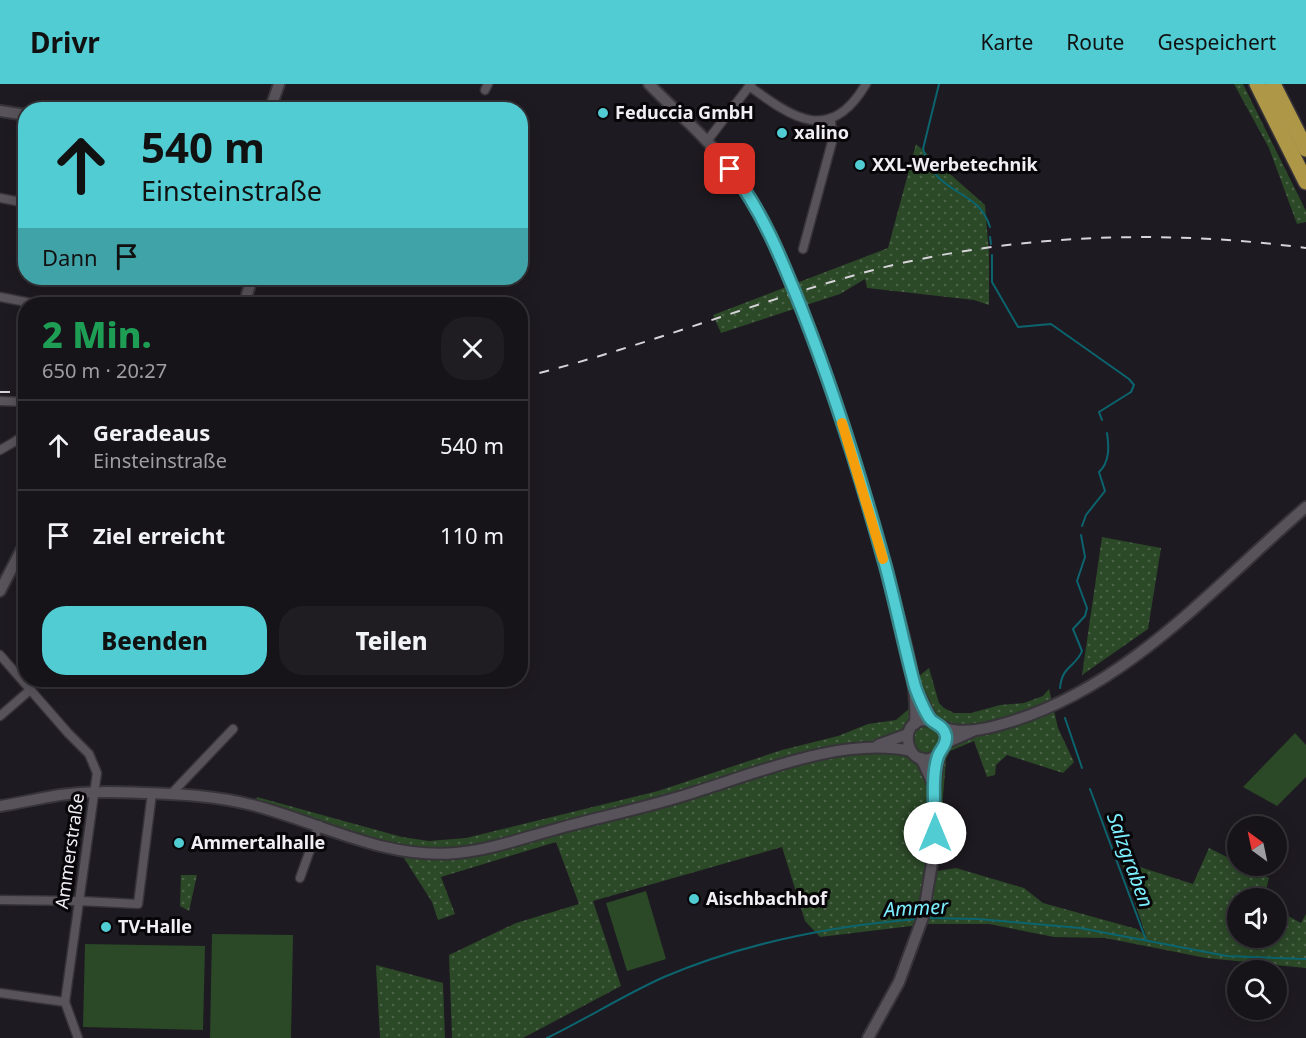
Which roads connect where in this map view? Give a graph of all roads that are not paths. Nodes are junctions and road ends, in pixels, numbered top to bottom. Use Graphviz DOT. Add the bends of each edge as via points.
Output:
graph roads {
  1 [pos="279,84"];
  2 [pos="649,84"];
  3 [pos="866,84"];
  4 [pos="1257,84"];
  5 [pos="1273,84"];
  6 [pos="750,85"];
  7 [pos="273,102"];
  8 [pos="0,111"];
  9 [pos="18,114"];
  10 [pos="831,118"];
  11 [pos="707,141"];
  12 [pos="1306,149"];
  13 [pos="1306,182"];
  14 [pos="0,198"];
  15 [pos="18,201"];
  16 [pos="803,249"];
  17 [pos="0,297"];
  18 [pos="18,300"];
  19 [pos="0,401"];
  20 [pos="18,402"];
  21 [pos="18,439"];
  22 [pos="0,450"];
  23 [pos="1306,507"];
  24 [pos="18,556"];
  25 [pos="0,591"];
  26 [pos="0,655"];
  27 [pos="18,676"];
  28 [pos="915,686"];
  29 [pos="27,687"];
  30 [pos="30,690"];
  31 [pos="0,716"];
  32 [pos="936,723"];
  33 [pos="915,724"];
  34 [pos="232,729"];
  35 [pos="974,730"];
  36 [pos="908,734"];
  37 [pos="946,743"];
  38 [pos="875,746"];
  39 [pos="911,751"];
  40 [pos="939,754"];
  41 [pos="921,758"];
  42 [pos="934,787"];
  43 [pos="95,792"];
  44 [pos="152,793"];
  45 [pos="172,794"];
  46 [pos="0,806"];
  47 [pos="319,825"];
  48 [pos="300,878"];
  49 [pos="0,900"];
  50 [pos="80,901"];
  51 [pos="0,993"];
  52 [pos="65,1002"];
  53 [pos="78,1038"];
  54 [pos="868,1038"];
  1 -- 7 [label="street"];
  2 -- 11 [label="street"];
  3 -- 10 [label="street" via="853,103"];
  4 -- 13 [label="highway"];
  5 -- 12 [label="highway"];
  6 -- 10 [label="street" via="795,116"];
  6 -- 11 [label="street"];
  8 -- 9 [label="street"];
  10 -- 16 [label="street" via="832,142"];
  11 -- 28 [label="street, bridge" via="749,195 771,234 804,315 867,503"];
  14 -- 15 [label="street"];
  17 -- 18 [label="street"];
  19 -- 20 [label="street"];
  21 -- 22 [label="street"];
  23 -- 35 [label="street" via="1192,610 1091,686 1032,715"];
  24 -- 25 [label="street"];
  26 -- 27 [label="street, Ammerstraße"];
  28 -- 32 [label="street"];
  28 -- 33 [label="street"];
  29 -- 30 [label="street, Ammerstraße"];
  30 -- 31 [label="street"];
  30 -- 43 [label="street, Ammerstraße" via="88,754 97,772"];
  32 -- 33 [label="street" via="925,720"];
  32 -- 35 [label="street"];
  32 -- 37 [label="street" via="945,734"];
  33 -- 36 [label="street"];
  34 -- 45 [label="street"];
  35 -- 37 [label="street"];
  36 -- 38 [label="street"];
  36 -- 39 [label="street"];
  37 -- 40 [label="street"];
  38 -- 39 [label="street"];
  38 -- 47 [label="street" via="815,756 667,801 458,853 398,850"];
  39 -- 41 [label="street"];
  40 -- 41 [label="street"];
  40 -- 42 [label="street"];
  41 -- 42 [label="street"];
  42 -- 54 [label="street" via="934,845 927,901 899,982"];
  43 -- 44 [label="street"];
  43 -- 46 [label="street"];
  43 -- 50 [label="street, Ammerstraße"];
  44 -- 45 [label="street"];
  44 -- 50 [label="street" via="138,904"];
  45 -- 47 [label="street" via="251,805"];
  47 -- 48 [label="street"];
  49 -- 50 [label="street"];
  50 -- 52 [label="street, Ammerstraße"];
  51 -- 52 [label="street"];
  52 -- 53 [label="street, Ammerstraße"];
}
